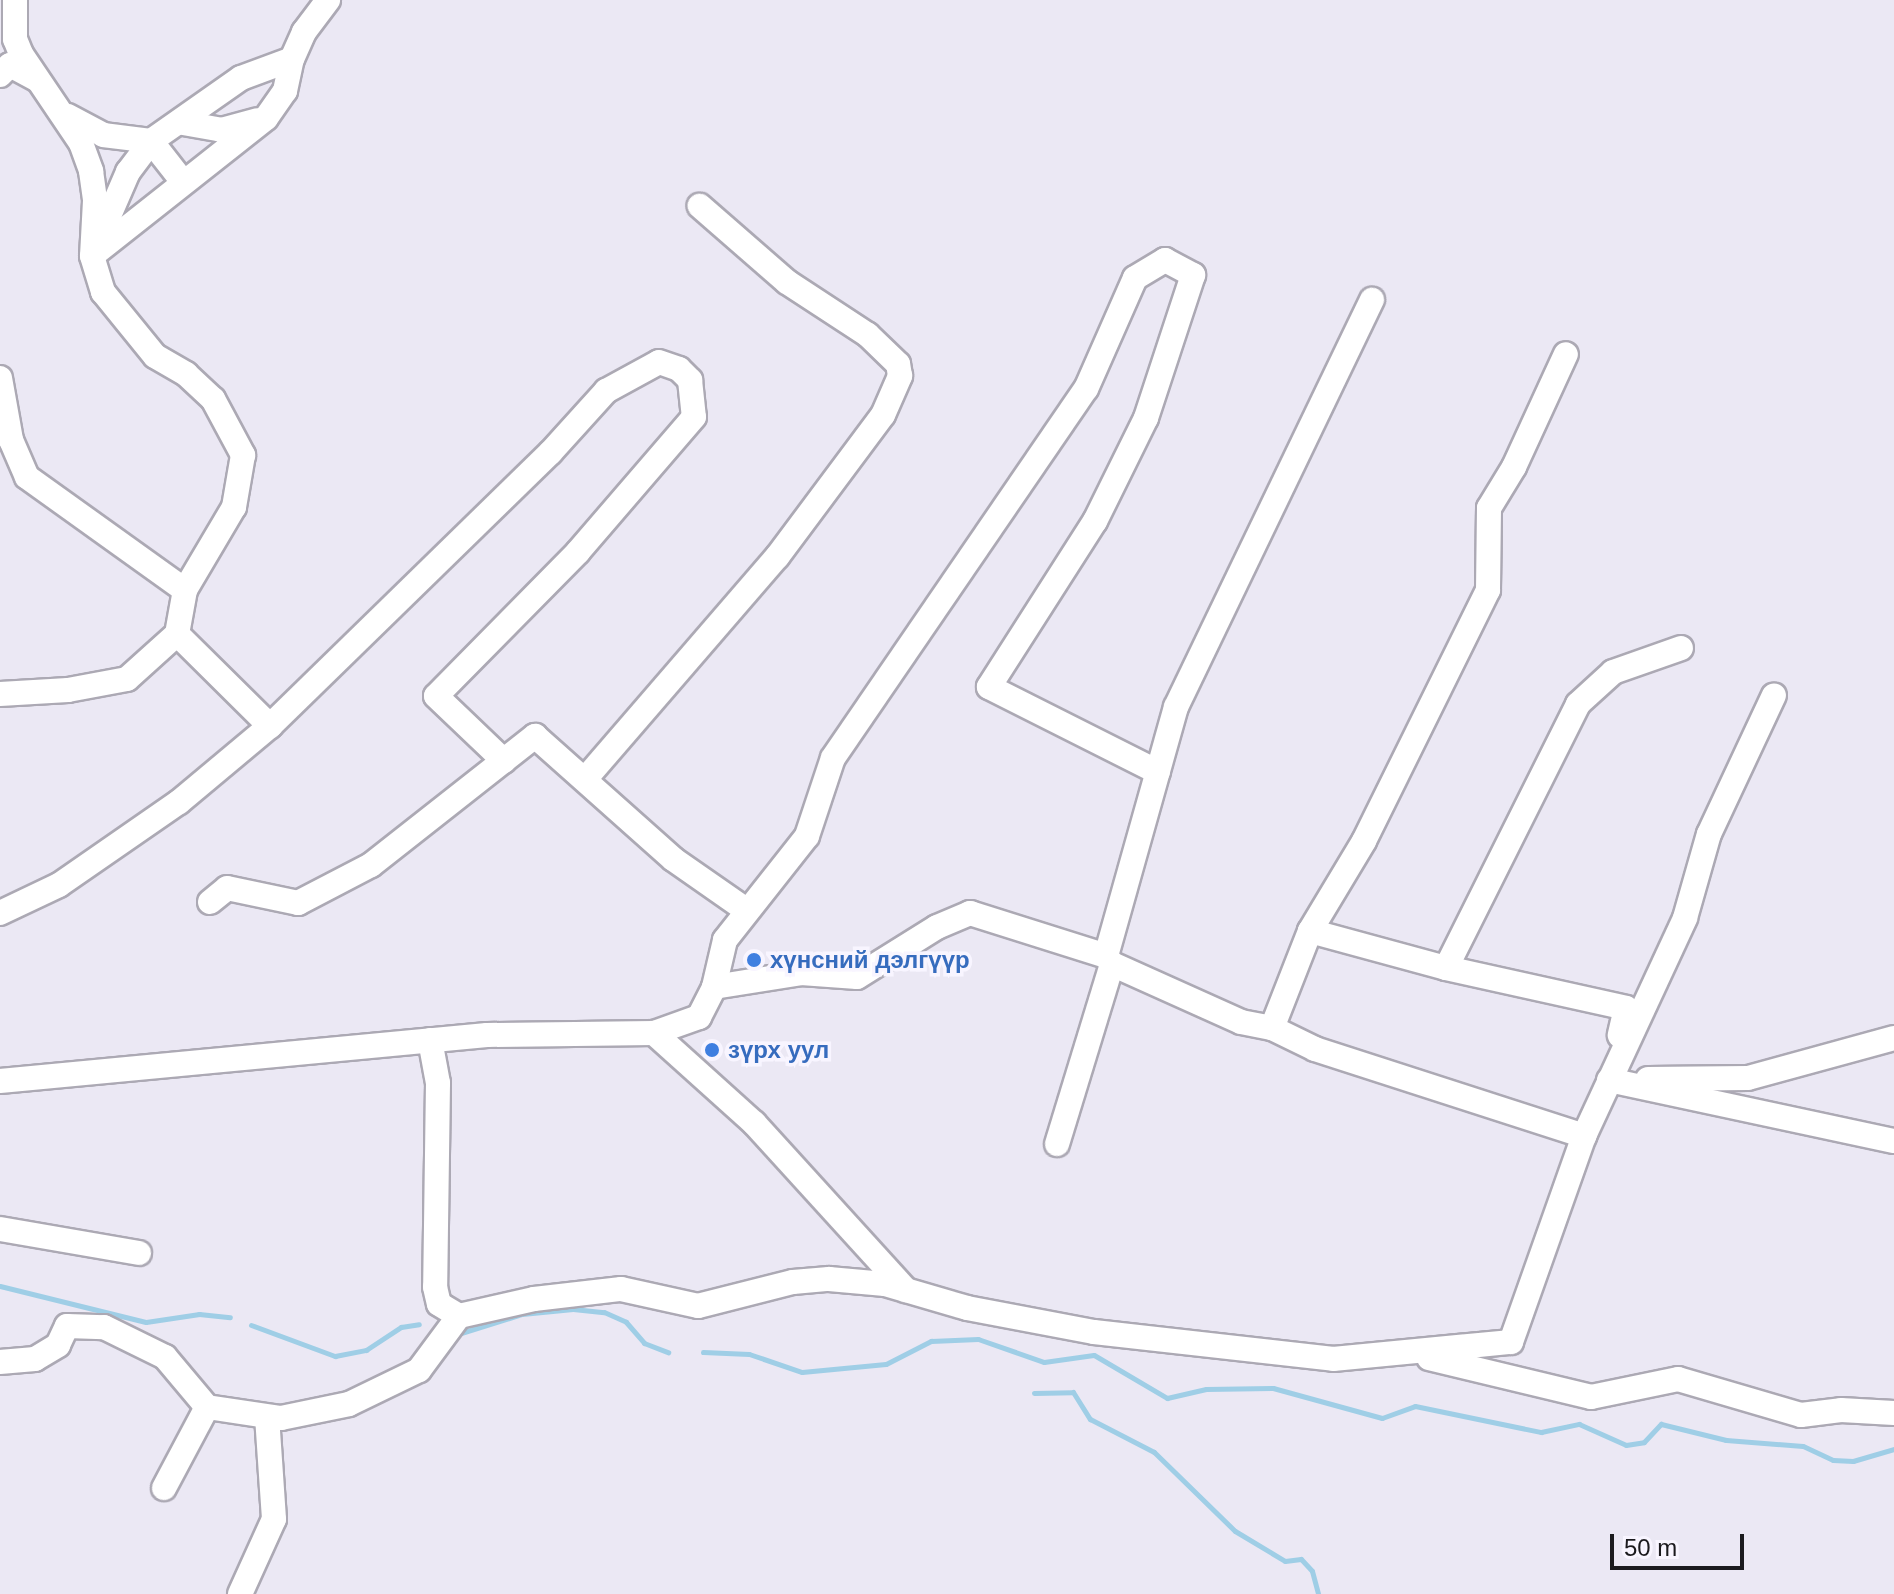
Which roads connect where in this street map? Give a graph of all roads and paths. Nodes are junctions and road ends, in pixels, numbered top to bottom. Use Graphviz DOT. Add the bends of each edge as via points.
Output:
graph roads {
  1 [pos="15,0"];
  2 [pos="328,0"];
  3 [pos="292,59"];
  4 [pos="3,66"];
  5 [pos="39,80"];
  6 [pos="62,112"];
  7 [pos="266,118"];
  8 [pos="183,123"];
  9 [pos="151,141"];
  10 [pos="183,182"];
  11 [pos="700,206"];
  12 [pos="92,256"];
  13 [pos="1372,300"];
  14 [pos="1566,354"];
  15 [pos="0,378"];
  16 [pos="185,590"];
  17 [pos="177,634"];
  18 [pos="1681,648"];
  19 [pos="0,694"];
  20 [pos="1774,695"];
  21 [pos="270,726"];
  22 [pos="504,761"];
  23 [pos="1158,772"];
  24 [pos="586,778"];
  25 [pos="210,902"];
  26 [pos="746,910"];
  27 [pos="0,913"];
  28 [pos="1310,931"];
  29 [pos="1109,960"];
  30 [pos="1446,968"];
  31 [pos="714,987"];
  32 [pos="1272,1028"];
  33 [pos="654,1033"];
  34 [pos="1894,1038"];
  35 [pos="430,1040"];
  36 [pos="1609,1080"];
  37 [pos="0,1081"];
  38 [pos="1584,1136"];
  39 [pos="1894,1141"];
  40 [pos="1057,1144"];
  41 [pos="0,1229"];
  42 [pos="139,1253"];
  43 [pos="906,1290"];
  44 [pos="459,1316"];
  45 [pos="1403,1352"];
  46 [pos="0,1362"];
  47 [pos="207,1407"];
  48 [pos="1894,1413"];
  49 [pos="267,1417"];
  50 [pos="164,1488"];
  51 [pos="240,1594"];
  1 -- 5 [label="street" via="15,39"];
  2 -- 3 [label="street"];
  3 -- 7 [label="street" via="285,91"];
  3 -- 8 [label="street" via="241,78"];
  4 -- 5 [label="street"];
  5 -- 6 [label="street"];
  6 -- 9 [label="street" via="103,135"];
  6 -- 12 [label="street" via="91,171"];
  7 -- 8 [label="street" via="221,130"];
  7 -- 10 [label="street"];
  8 -- 9 [label="street"];
  9 -- 10 [label="street"];
  9 -- 12 [label="street" via="128,172"];
  10 -- 12 [label="street"];
  11 -- 24 [label="street" via="787,282 868,335 898,364 900,376 883,415 777,557"];
  12 -- 16 [label="street" via="103,292 155,356 186,374 213,399 243,455 234,507"];
  13 -- 23 [label="street" via="1176,707"];
  14 -- 28 [label="street" via="1514,467 1489,508 1488,590 1364,841"];
  15 -- 16 [label="street" via="11,440 27,477"];
  16 -- 17 [label="street"];
  17 -- 19 [label="street" via="127,679"];
  17 -- 21 [label="street"];
  18 -- 30 [label="street" via="1613,672 1578,704"];
  20 -- 36 [label="street" via="1709,834 1685,918"];
  21 -- 22 [label="street" via="550,453 606,391 659,362 679,369 690,380 694,417 578,552 436,696"];
  21 -- 27 [label="street" via="179,802 59,885"];
  22 -- 24 [label="street" via="535,736"];
  22 -- 25 [label="street" via="371,865 298,903 227,888"];
  23 -- 26 [label="street" via="989,687 1095,521 1146,418 1193,275 1165,260 1135,278 1086,389 833,758 807,836"];
  23 -- 29 [label="street"];
  24 -- 26 [label="street" via="673,859"];
  26 -- 31 [label="street" via="725,940"];
  28 -- 30 [label="street"];
  28 -- 32 [label="street"];
  29 -- 31 [label="street" via="970,913 937,927 857,977 801,973"];
  29 -- 32 [label="street" via="1241,1022"];
  29 -- 40 [label="street"];
  30 -- 36 [label="street" via="1626,1008"];
  31 -- 33 [label="street" via="699,1017"];
  32 -- 38 [label="street" via="1315,1049"];
  33 -- 35 [label="street"];
  33 -- 43 [label="street" via="754,1123"];
  34 -- 36 [label="street" via="1748,1078"];
  35 -- 37 [label="street"];
  35 -- 44 [label="street" via="438,1083 435,1287 439,1304"];
  36 -- 38 [label="street"];
  36 -- 39 [label="street"];
  38 -- 45 [label="street" via="1511,1342"];
  41 -- 42 [label="street"];
  43 -- 44 [label="street" via="829,1279 793,1282 698,1306 621,1289 534,1299"];
  43 -- 45 [label="street" via="967,1308 1094,1332 1333,1359"];
  44 -- 49 [label="street" via="419,1370 349,1404"];
  45 -- 48 [label="street" via="1591,1397 1678,1379 1801,1415 1841,1410"];
  46 -- 47 [label="street" via="35,1359 58,1345 67,1326 104,1327 165,1357"];
  47 -- 49 [label="street"];
  47 -- 50 [label="street"];
  49 -- 51 [label="street" via="274,1519"];
}
